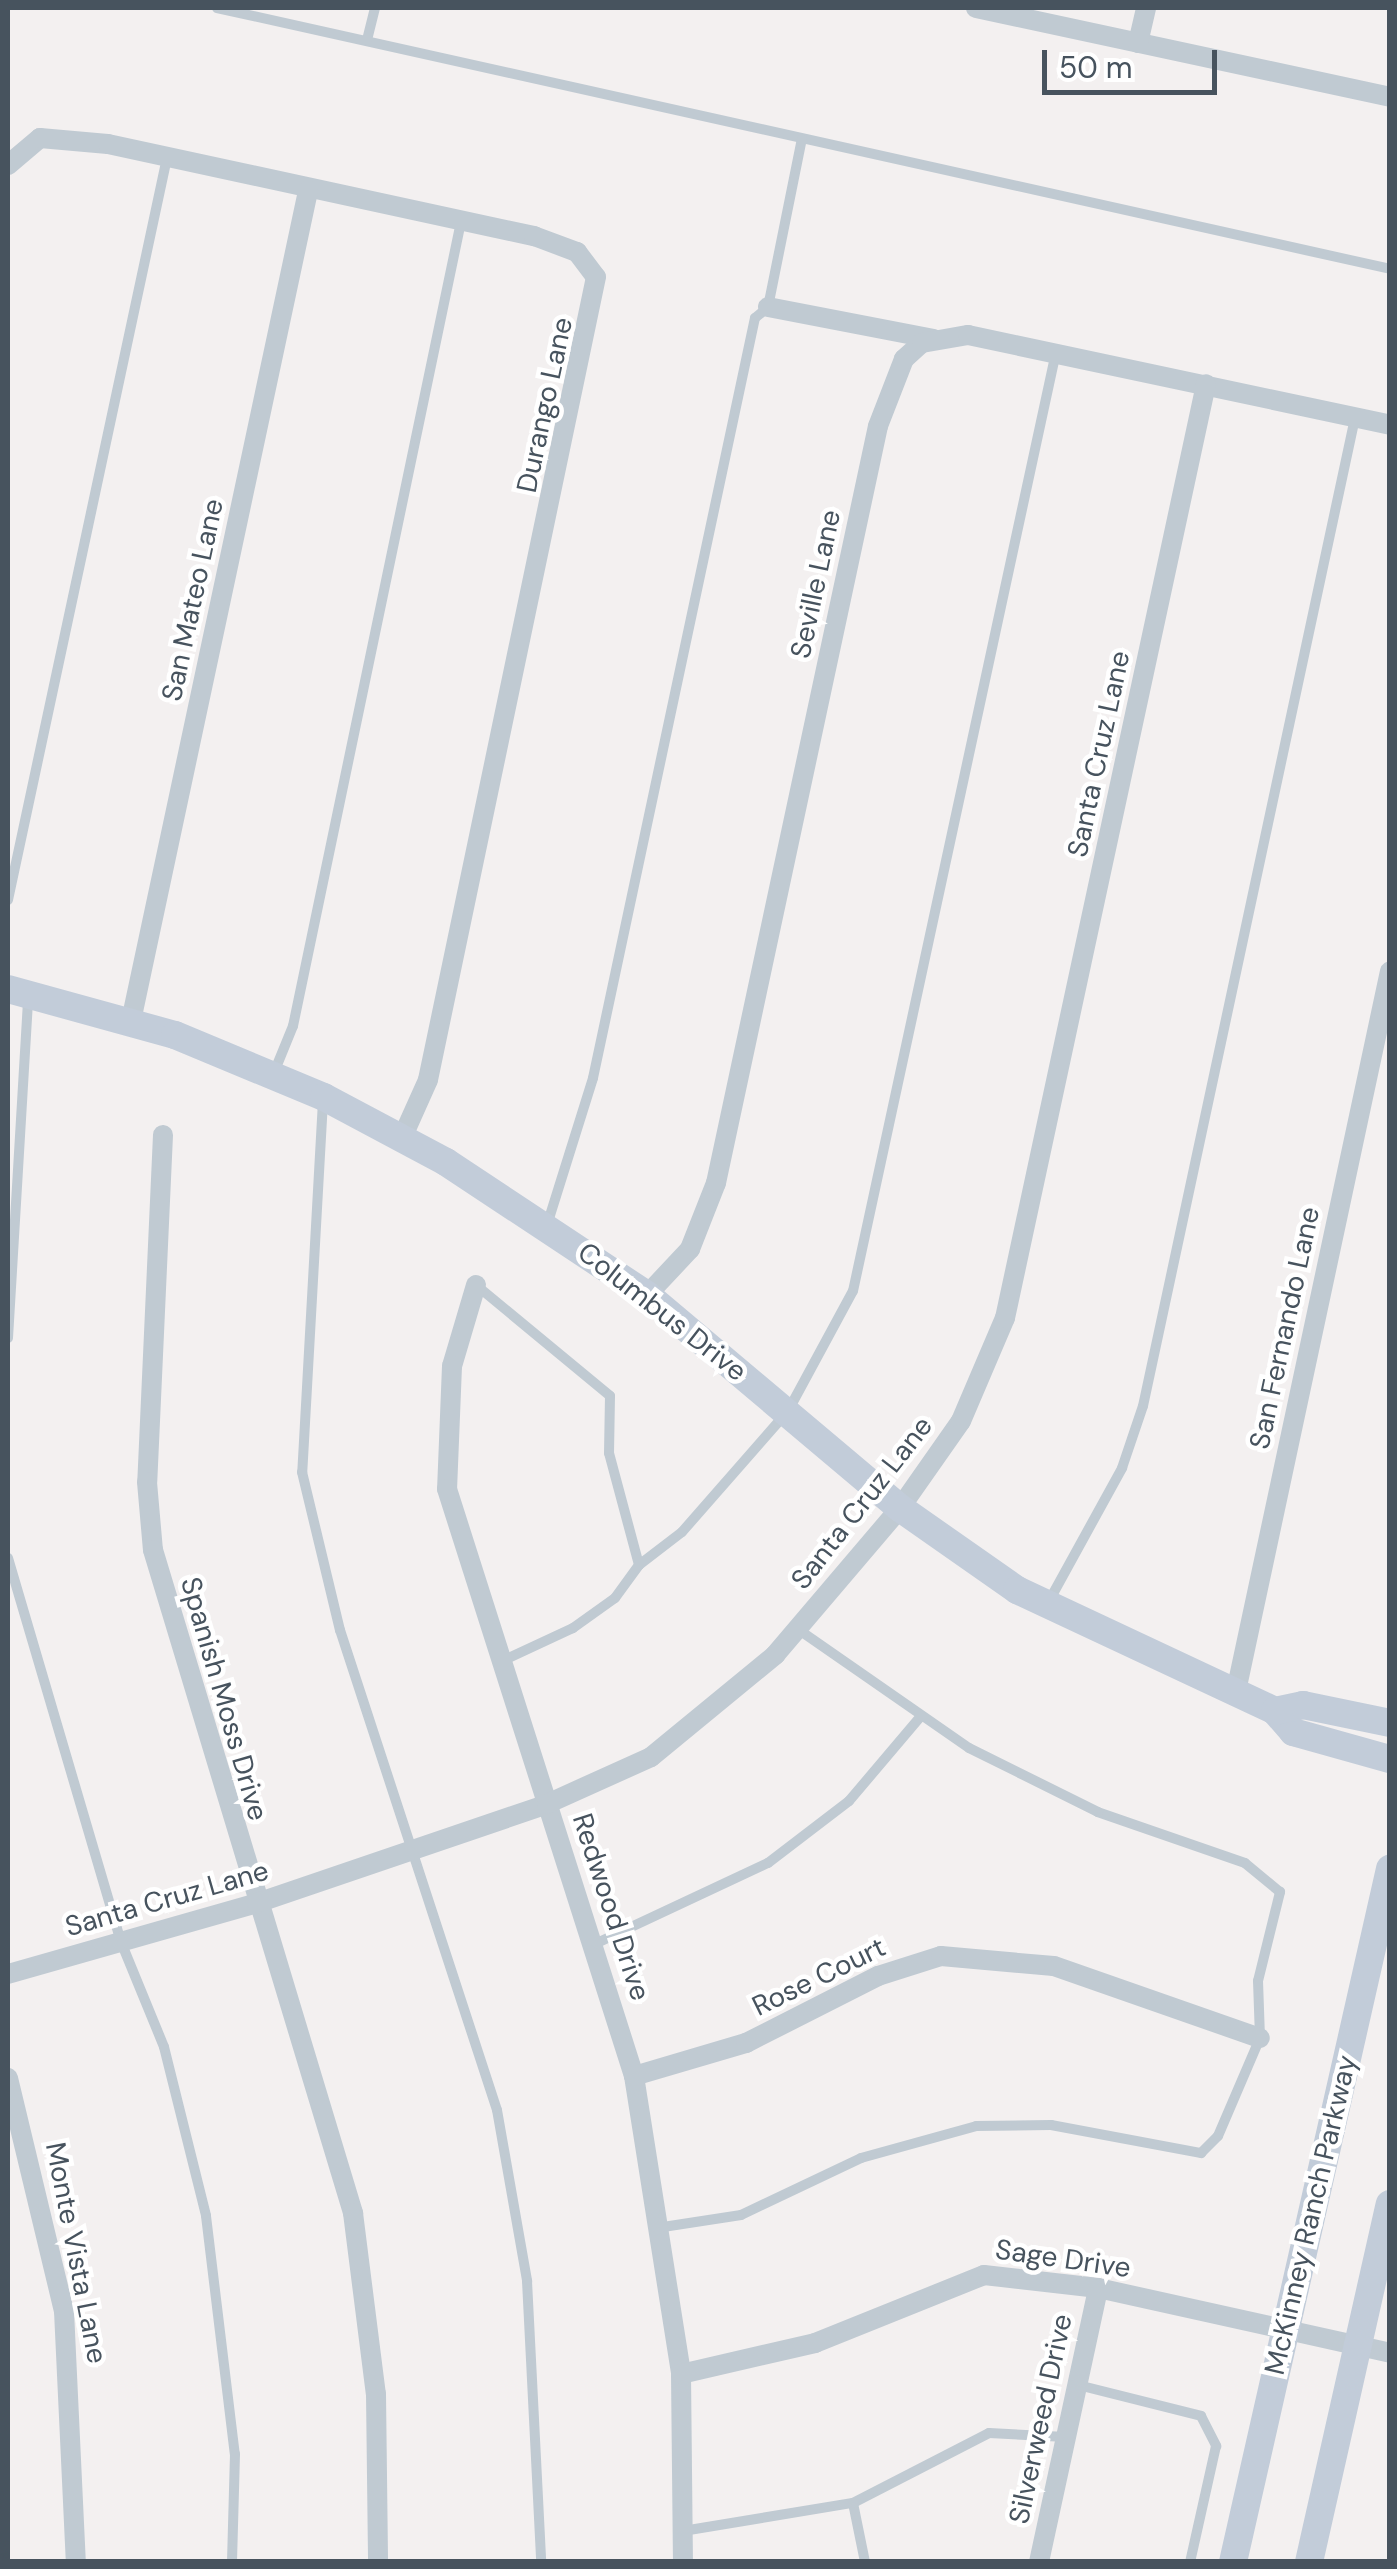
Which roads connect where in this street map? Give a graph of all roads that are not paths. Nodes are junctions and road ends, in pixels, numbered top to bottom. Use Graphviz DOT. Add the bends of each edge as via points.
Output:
graph roads {
  1 [pos="217,8"];
  2 [pos="374,8"];
  3 [pos="976,8"];
  4 [pos="1146,8"];
  5 [pos="368,40"];
  6 [pos="1138,43"];
  7 [pos="1390,97"];
  8 [pos="802,139"];
  9 [pos="166,158"];
  10 [pos="11,159"];
  11 [pos="308,192"];
  12 [pos="461,222"];
  13 [pos="1390,270"];
  14 [pos="768,307"];
  15 [pos="934,339"];
  16 [pos="1056,352"];
  17 [pos="1206,384"];
  18 [pos="1355,417"];
  19 [pos="1390,425"];
  20 [pos="8,900"];
  21 [pos="1390,972"];
  22 [pos="18,992"];
  23 [pos="131,1020"];
  24 [pos="272,1076"];
  25 [pos="324,1097"];
  26 [pos="164,1134"];
  27 [pos="402,1138"];
  28 [pos="546,1226"];
  29 [pos="476,1285"];
  30 [pos="647,1296"];
  31 [pos="8,1338"];
  32 [pos="788,1411"];
  33 [pos="900,1508"];
  34 [pos="8,1558"];
  35 [pos="640,1565"];
  36 [pos="1046,1606"];
  37 [pos="798,1628"];
  38 [pos="499,1662"];
  39 [pos="1235,1696"];
  40 [pos="1274,1712"];
  41 [pos="921,1716"];
  42 [pos="1390,1723"];
  43 [pos="1390,1759"];
  44 [pos="546,1804"];
  45 [pos="417,1848"];
  46 [pos="1390,1870"];
  47 [pos="257,1903"];
  48 [pos="121,1942"];
  49 [pos="598,1944"];
  50 [pos="8,1974"];
  51 [pos="1260,2038"];
  52 [pos="634,2076"];
  53 [pos="8,2078"];
  54 [pos="1390,2204"];
  55 [pos="664,2227"];
  56 [pos="1098,2288"];
  57 [pos="1286,2330"];
  58 [pos="1358,2347"];
  59 [pos="1390,2353"];
  60 [pos="681,2374"];
  61 [pos="1077,2384"];
  62 [pos="1066,2438"];
  63 [pos="853,2503"];
  64 [pos="683,2531"];
  65 [pos="76,2562"];
  66 [pos="232,2562"];
  67 [pos="378,2562"];
  68 [pos="541,2562"];
  69 [pos="683,2562"];
  70 [pos="866,2562"];
  71 [pos="1039,2562"];
  72 [pos="1190,2562"];
  73 [pos="1234,2562"];
  74 [pos="1309,2562"];
  1 -- 5 [label="lane"];
  2 -- 5 [label="lane"];
  3 -- 6 [label="street"];
  4 -- 6 [label="street"];
  5 -- 8 [label="lane"];
  6 -- 7 [label="street"];
  8 -- 13 [label="lane"];
  8 -- 14 [label="lane"];
  9 -- 10 [label="street, Durango Lane" via="58,136"];
  9 -- 11 [label="street, Durango Lane"];
  9 -- 20 [label="lane"];
  11 -- 12 [label="street, Durango Lane"];
  11 -- 23 [label="street, San Mateo Lane"];
  12 -- 24 [label="lane" via="293,1026"];
  12 -- 27 [label="street, Durango Lane" via="577,252 596,277 595,296 428,1080"];
  14 -- 15 [label="street"];
  14 -- 28 [label="lane" via="754,318 593,1078"];
  15 -- 16 [label="street" via="968,335"];
  15 -- 30 [label="street, Seville Lane" via="904,359 878,426 710,1200 690,1248"];
  16 -- 17 [label="street"];
  16 -- 32 [label="lane" via="853,1291"];
  17 -- 18 [label="street"];
  17 -- 33 [label="street, Santa Cruz Lane" via="1005,1318 968,1406"];
  18 -- 19 [label="street"];
  18 -- 36 [label="lane" via="1143,1406 1122,1468"];
  21 -- 39 [label="street, San Fernando Lane"];
  22 -- 23 [label="street, Columbus Drive"];
  22 -- 31 [label="lane"];
  23 -- 24 [label="street, Columbus Drive"];
  24 -- 25 [label="street, Columbus Drive"];
  25 -- 27 [label="street, Columbus Drive"];
  25 -- 45 [label="lane" via="302,1472 340,1630"];
  26 -- 47 [label="street, Spanish Moss Drive" via="147,1482 153,1550"];
  27 -- 28 [label="street, Columbus Drive"];
  28 -- 30 [label="street, Columbus Drive"];
  29 -- 35 [label="lane" via="610,1396 609,1454"];
  29 -- 38 [label="street, Redwood Drive" via="452,1366 445,1456 452,1518"];
  30 -- 32 [label="street, Columbus Drive"];
  32 -- 33 [label="street, Columbus Drive"];
  32 -- 35 [label="lane" via="682,1532"];
  33 -- 36 [label="street, Columbus Drive"];
  33 -- 37 [label="street, Santa Cruz Lane"];
  34 -- 48 [label="lane"];
  35 -- 38 [label="lane" via="615,1598 573,1628"];
  36 -- 39 [label="street, Columbus Drive"];
  37 -- 41 [label="lane"];
  37 -- 44 [label="street, Santa Cruz Lane" via="712,1715 650,1757"];
  38 -- 44 [label="street, Redwood Drive"];
  39 -- 40 [label="street, Columbus Drive"];
  40 -- 42 [label="street, Columbus Drive" via="1303,1705"];
  40 -- 43 [label="street, Columbus Drive" via="1293,1732"];
  41 -- 49 [label="lane" via="849,1801 768,1864"];
  41 -- 51 [label="lane" via="1098,1812 1245,1864 1280,1892 1258,1981"];
  44 -- 45 [label="street, Santa Cruz Lane"];
  44 -- 49 [label="street, Redwood Drive"];
  45 -- 47 [label="street, Santa Cruz Lane"];
  45 -- 68 [label="lane" via="497,2110 527,2281"];
  46 -- 57 [label="street, McKinney Ranch Parkway"];
  47 -- 48 [label="street, Santa Cruz Lane"];
  47 -- 67 [label="street, Spanish Moss Drive" via="318,2076 353,2213 376,2394"];
  48 -- 50 [label="street, Santa Cruz Lane"];
  48 -- 66 [label="lane" via="164,2047 206,2216 235,2454"];
  49 -- 52 [label="street, Redwood Drive"];
  51 -- 52 [label="street, Rose Court" via="1054,1966 941,1956 878,1976 746,2043"];
  51 -- 55 [label="lane" via="1218,2136 1202,2153 1052,2125 976,2126 861,2158 741,2214"];
  52 -- 55 [label="street, Redwood Drive"];
  53 -- 65 [label="street, Monte Vista Lane" via="64,2311"];
  54 -- 58 [label="street"];
  55 -- 60 [label="street, Redwood Drive"];
  56 -- 57 [label="street, Sage Drive"];
  56 -- 60 [label="street, Sage Drive" via="972,2277 814,2343"];
  56 -- 61 [label="street, Silverweed Drive"];
  57 -- 58 [label="street, Sage Drive"];
  57 -- 73 [label="street, McKinney Ranch Parkway"];
  58 -- 59 [label="street, Sage Drive"];
  58 -- 74 [label="street"];
  60 -- 64 [label="street, Redwood Drive"];
  61 -- 62 [label="street, Silverweed Drive"];
  61 -- 72 [label="lane" via="1201,2416 1216,2446"];
  62 -- 63 [label="lane" via="1022,2428 990,2433"];
  62 -- 71 [label="street, Silverweed Drive"];
  63 -- 64 [label="lane"];
  63 -- 70 [label="lane"];
  64 -- 69 [label="street, Redwood Drive"];
}
